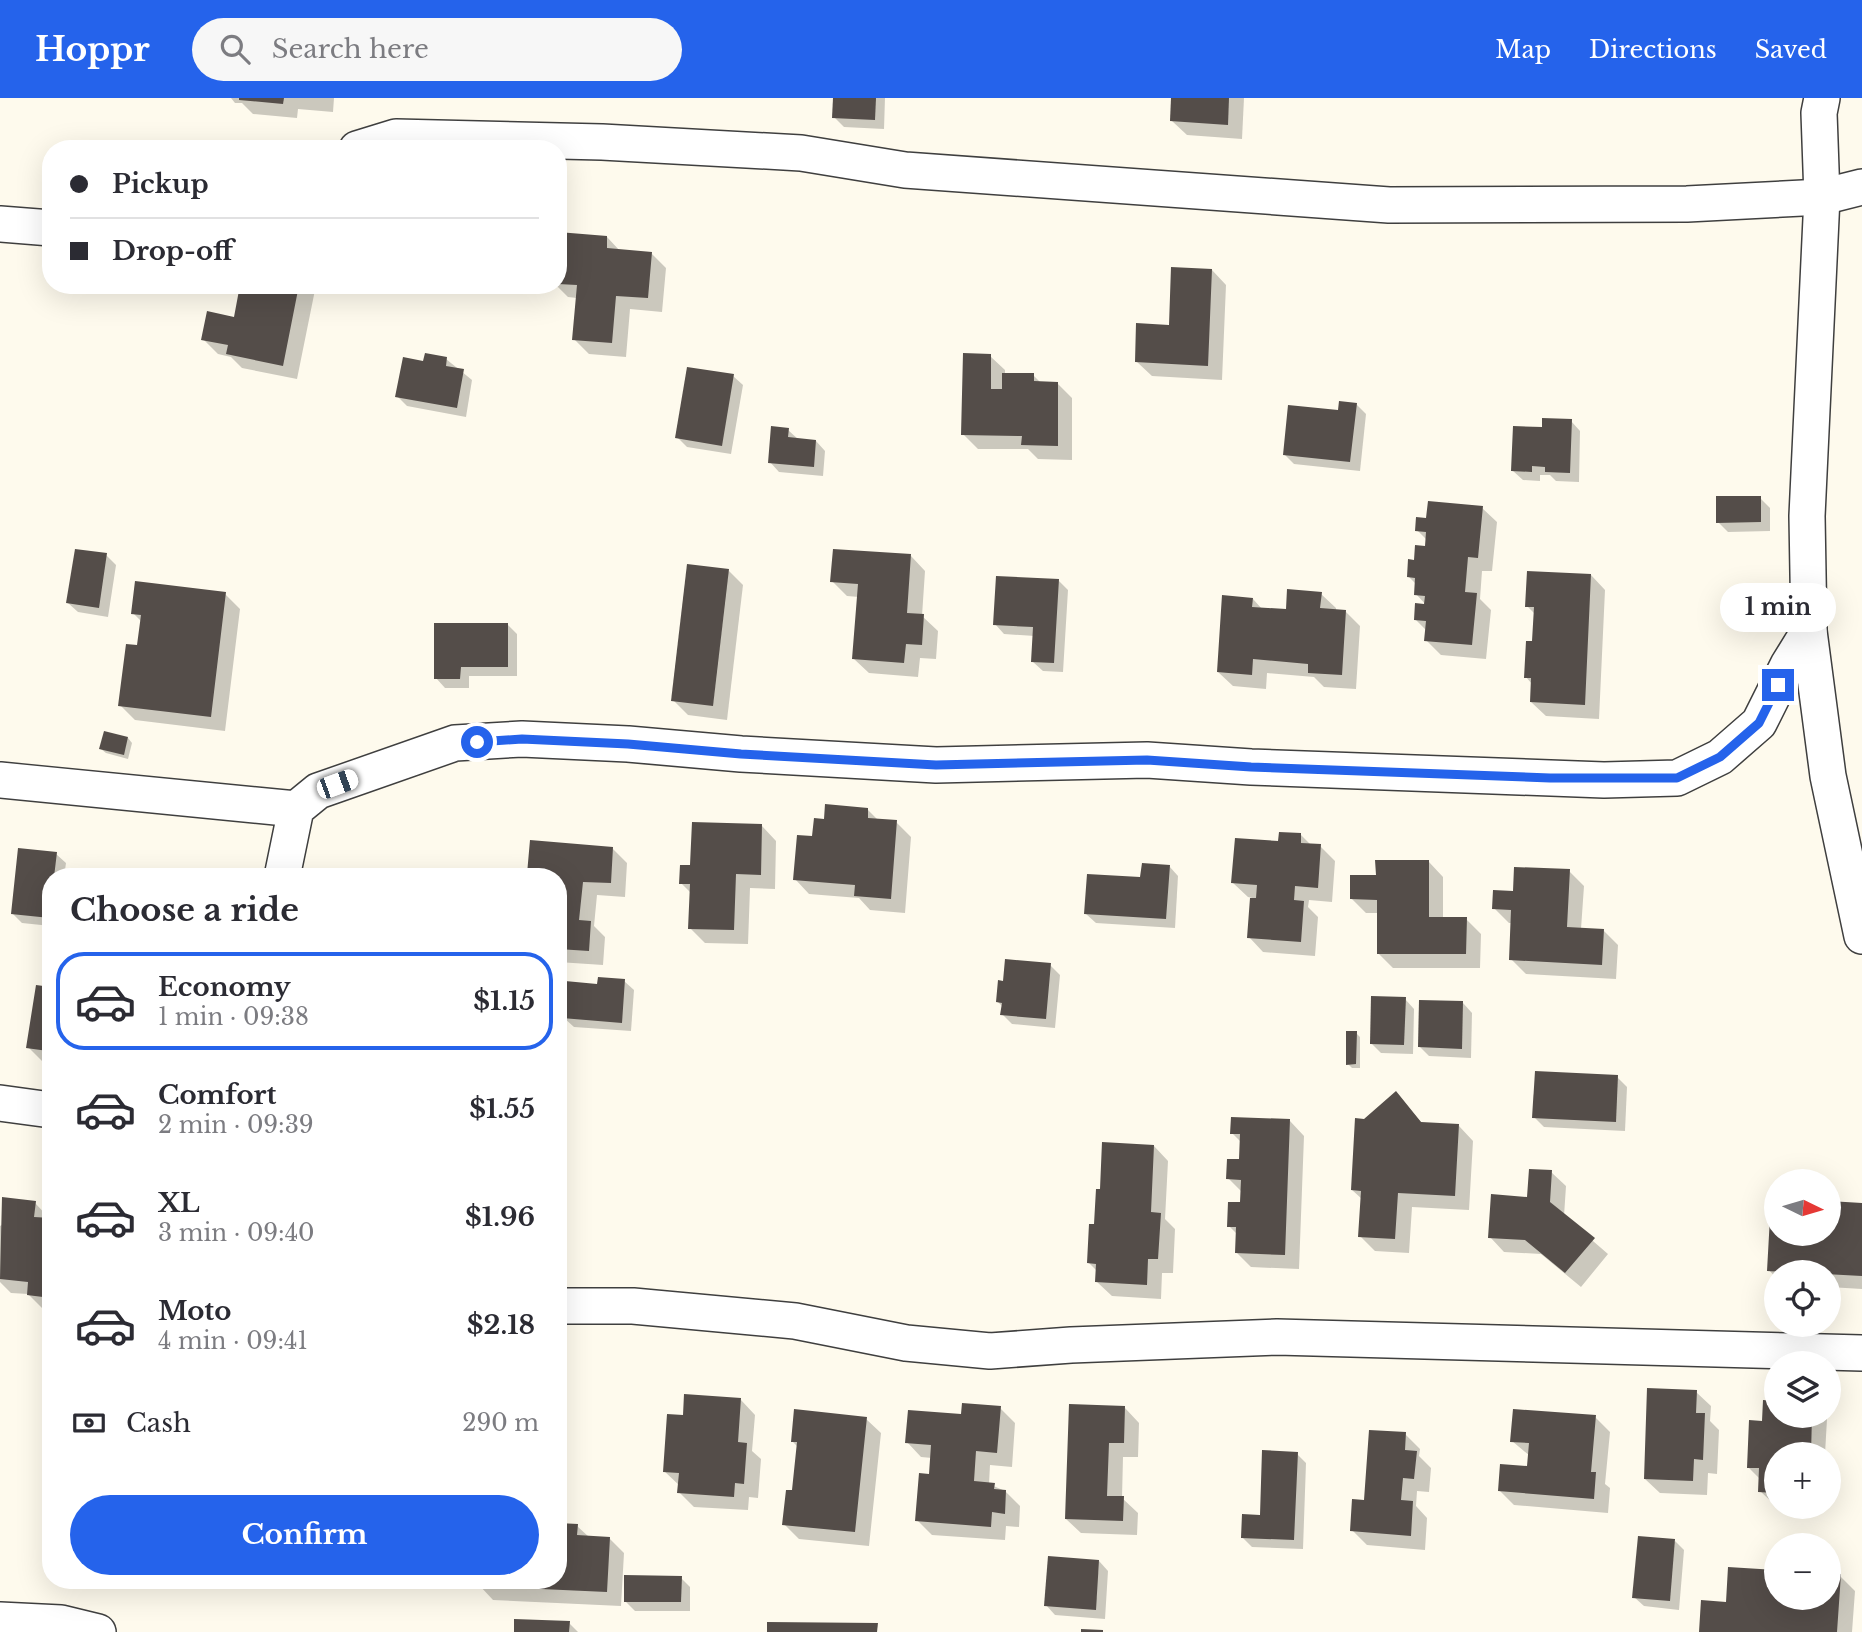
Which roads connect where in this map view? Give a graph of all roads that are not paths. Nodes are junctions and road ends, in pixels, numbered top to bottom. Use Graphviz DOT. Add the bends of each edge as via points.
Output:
graph roads {
  1 [pos="1822,98"];
  2 [pos="386,140"];
  3 [pos="520,140"];
  4 [pos="567,141"];
  5 [pos="1862,187"];
  6 [pos="1822,197"];
  7 [pos="0,224"];
  8 [pos="42,227"];
  9 [pos="1809,631"];
  10 [pos="0,780"];
  11 [pos="296,808"];
  12 [pos="284,868"];
  13 [pos="1862,936"];
  14 [pos="0,1103"];
  15 [pos="42,1109"];
  16 [pos="567,1306"];
  17 [pos="1862,1353"];
  18 [pos="0,1620"];
  19 [pos="98,1632"];
  1 -- 6 [label="street"];
  2 -- 3 [label="street"];
  4 -- 6 [label="street" via="801,153 905,170 1388,205 1687,204"];
  5 -- 6 [label="street"];
  6 -- 9 [label="street" via="1807,516"];
  7 -- 8 [label="street"];
  9 -- 11 [label="street" via="1759,723 1720,757 1677,778 1591,779 1147,760 936,765 522,739 455,743 318,791"];
  9 -- 13 [label="street" via="1828,776"];
  10 -- 11 [label="street"];
  11 -- 12 [label="street"];
  14 -- 15 [label="street"];
  16 -- 17 [label="street" via="633,1306 795,1321 906,1343 990,1351 1277,1337"];
  18 -- 19 [label="street" via="61,1623"];
}
